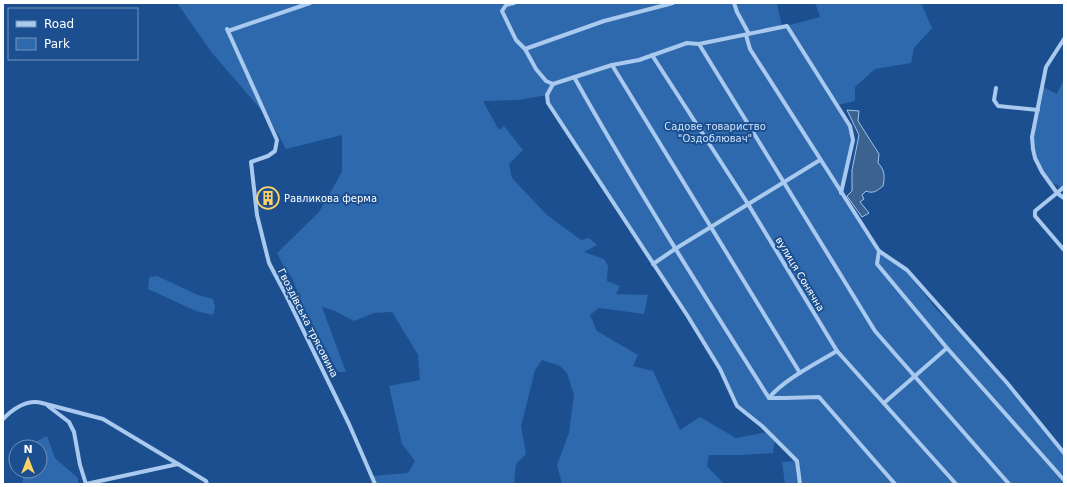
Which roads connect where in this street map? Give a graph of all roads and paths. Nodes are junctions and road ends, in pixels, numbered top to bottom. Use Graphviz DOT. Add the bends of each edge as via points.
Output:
graph roads {
  1 [pos="310,3"];
  2 [pos="514,3"];
  3 [pos="673,3"];
  4 [pos="734,3"];
  5 [pos="747,35"];
  6 [pos="1064,39"];
  7 [pos="699,44"];
  8 [pos="525,49"];
  9 [pos="652,55"];
  10 [pos="612,65"];
  11 [pos="574,77"];
  12 [pos="553,84"];
  13 [pos="996,88"];
  14 [pos="1038,110"];
  15 [pos="820,160"];
  16 [pos="784,182"];
  17 [pos="1064,187"];
  18 [pos="1057,192"];
  19 [pos="841,193"];
  20 [pos="1064,198"];
  21 [pos="748,204"];
  22 [pos="711,227"];
  23 [pos="675,249"];
  24 [pos="1064,250"];
  25 [pos="879,251"];
  26 [pos="653,264"];
  27 [pos="946,348"];
  28 [pos="837,351"];
  29 [pos="800,373"];
  30 [pos="915,376"];
  31 [pos="769,398"];
  32 [pos="42,403"];
  33 [pos="884,403"];
  34 [pos="4,419"];
  35 [pos="1064,453"];
  36 [pos="178,464"];
  37 [pos="1064,480"];
  38 [pos="86,484"];
  39 [pos="207,484"];
  40 [pos="375,484"];
  41 [pos="800,484"];
  42 [pos="895,484"];
  43 [pos="956,484"];
  44 [pos="1009,484"];
  1 -- 40 [label="street, Гвоздівська трясовина" via="228,30 277,140 275,151 252,162 257,215 269,263 349,424"];
  2 -- 8 [label="street" via="506,5 502,11 516,40"];
  3 -- 8 [label="street" via="604,21"];
  4 -- 5 [label="street"];
  5 -- 7 [label="street"];
  5 -- 15 [label="street" via="750,49"];
  5 -- 19 [label="street" via="787,26 850,126 853,140"];
  6 -- 14 [label="street" via="1046,67"];
  7 -- 9 [label="street" via="687,43"];
  7 -- 16 [label="street"];
  8 -- 12 [label="street" via="546,82"];
  9 -- 10 [label="street"];
  9 -- 21 [label="street, вулиця Сонячна"];
  10 -- 11 [label="street"];
  10 -- 22 [label="street"];
  11 -- 12 [label="street"];
  11 -- 23 [label="street"];
  12 -- 26 [label="street" via="547,95 548,103"];
  13 -- 14 [label="street" via="994,100 998,106"];
  14 -- 18 [label="street" via="1032,137 1035,158"];
  15 -- 16 [label="street"];
  15 -- 19 [label="street"];
  16 -- 21 [label="street"];
  16 -- 30 [label="street" via="875,331"];
  17 -- 18 [label="street"];
  18 -- 20 [label="street"];
  18 -- 24 [label="street" via="1035,211 1035,216"];
  19 -- 25 [label="street"];
  21 -- 22 [label="street"];
  21 -- 28 [label="street, вулиця Сонячна"];
  22 -- 23 [label="street"];
  22 -- 29 [label="street"];
  23 -- 26 [label="street"];
  23 -- 31 [label="street"];
  25 -- 27 [label="street" via="877,264"];
  25 -- 35 [label="street" via="907,270 1008,384"];
  26 -- 41 [label="street" via="720,369 737,406 762,426 797,461"];
  27 -- 30 [label="street"];
  27 -- 37 [label="street"];
  28 -- 29 [label="street"];
  28 -- 33 [label="street, вулиця Сонячна"];
  29 -- 31 [label="street"];
  30 -- 33 [label="street"];
  30 -- 44 [label="street"];
  31 -- 42 [label="street" via="819,397"];
  32 -- 34 [label="street" via="22,405"];
  32 -- 36 [label="street" via="103,419"];
  32 -- 38 [label="street" via="69,422 74,432"];
  33 -- 43 [label="street, вулиця Сонячна"];
  36 -- 38 [label="street"];
  36 -- 39 [label="street"];
}
